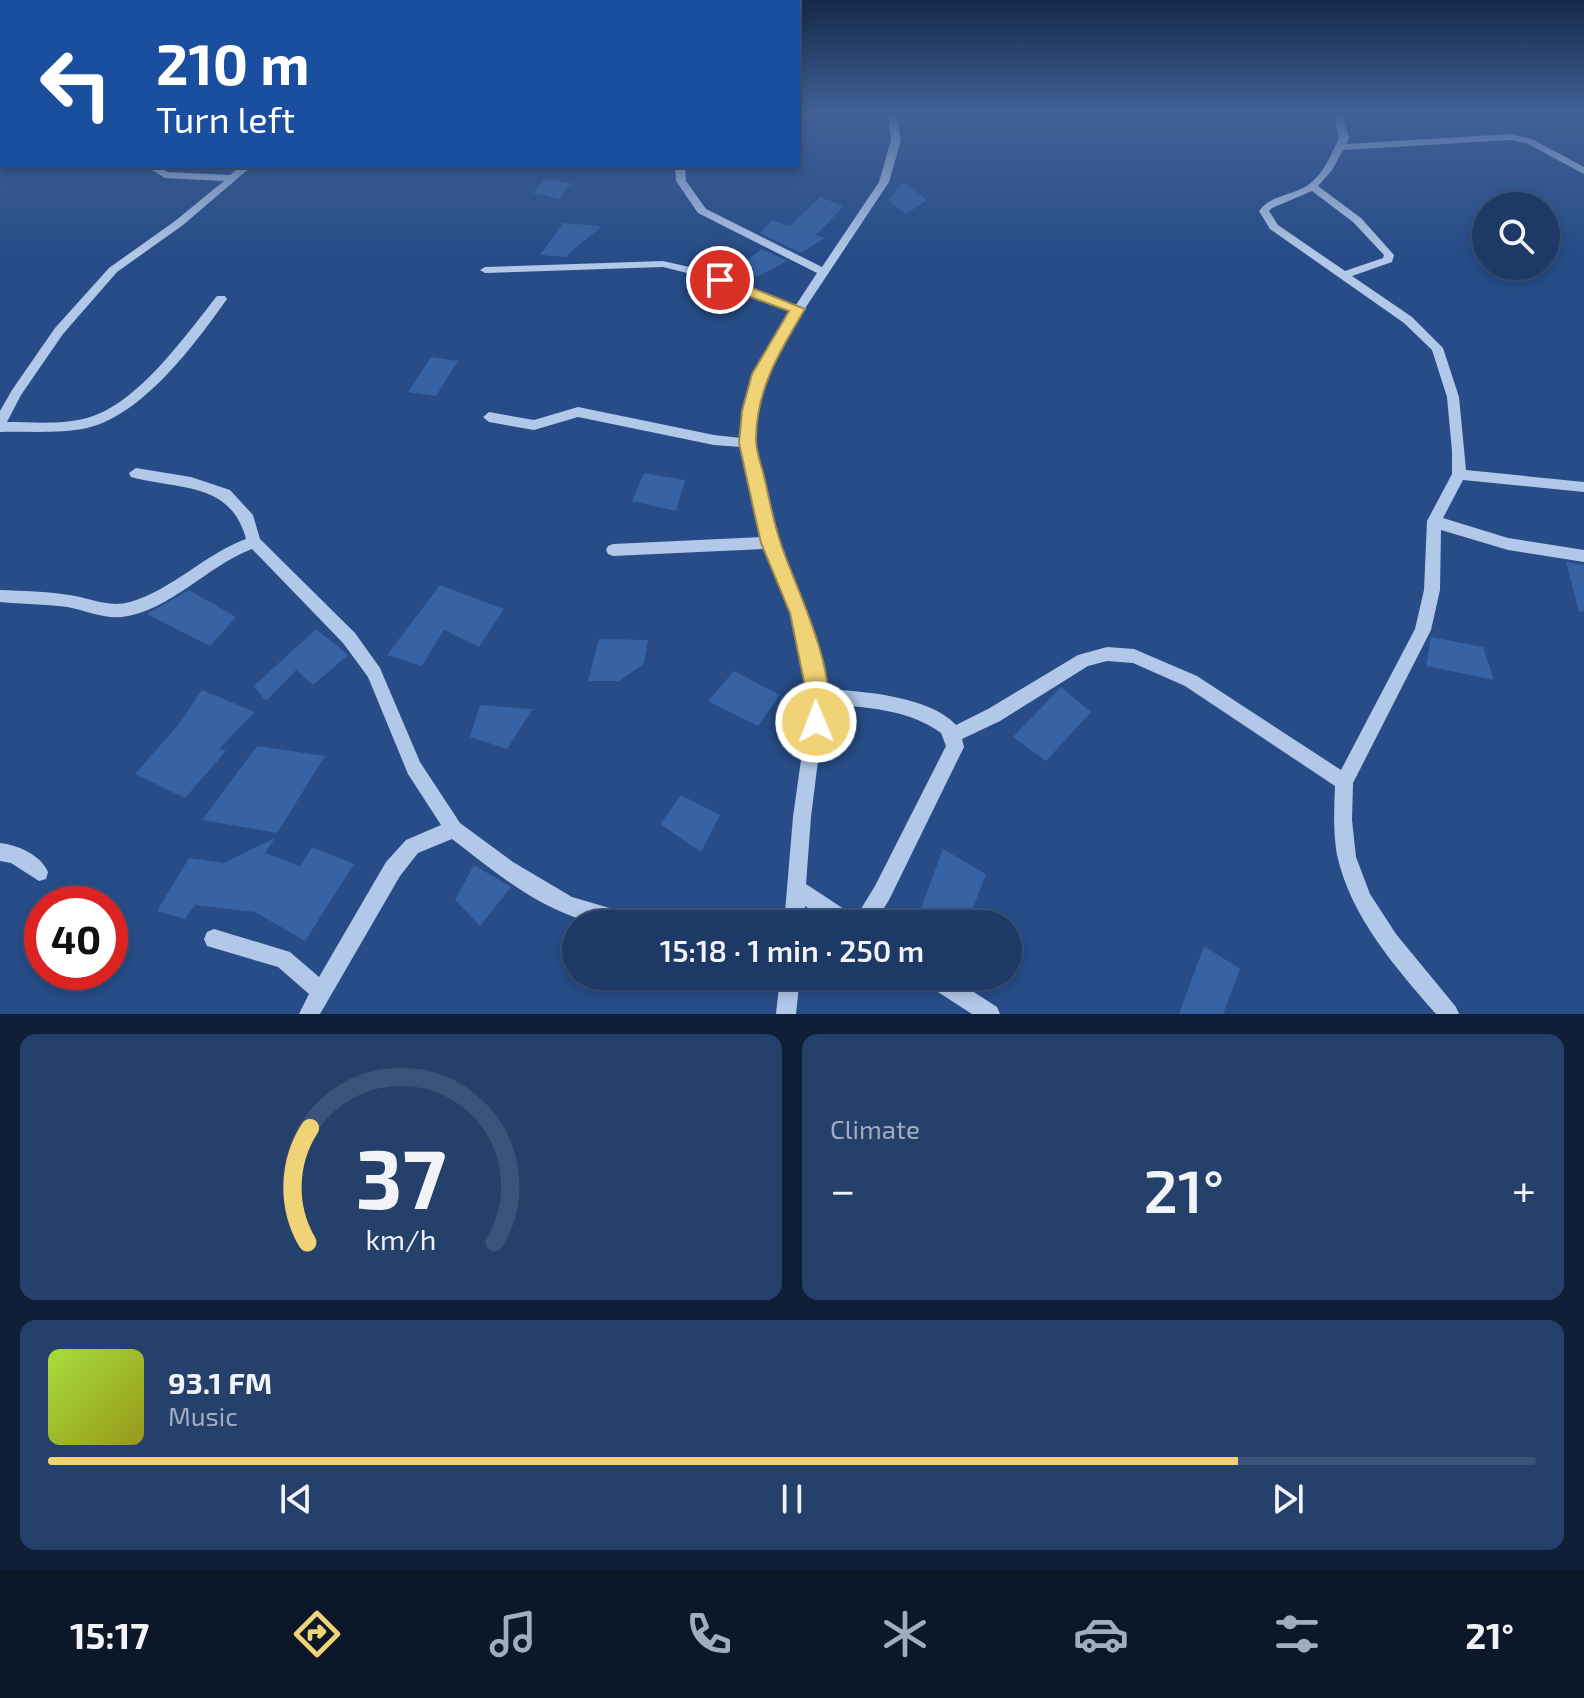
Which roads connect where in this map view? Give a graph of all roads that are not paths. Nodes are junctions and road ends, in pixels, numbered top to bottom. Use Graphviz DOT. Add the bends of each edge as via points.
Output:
graph roads {
  1 [pos="890,160"];
  2 [pos="1330,160"];
  3 [pos="1564,160"];
  4 [pos="154,168"];
  5 [pos="245,168"];
  6 [pos="680,168"];
  7 [pos="1584,171"];
  8 [pos="233,178"];
  9 [pos="1313,187"];
  10 [pos="485,270"];
  11 [pos="823,272"];
  12 [pos="1346,274"];
  13 [pos="221,299"];
  14 [pos="797,309"];
  15 [pos="0,391"];
  16 [pos="16,393"];
  17 [pos="489,417"];
  18 [pos="0,425"];
  19 [pos="747,443"];
  20 [pos="136,473"];
  21 [pos="1459,474"];
  22 [pos="1584,487"];
  23 [pos="1434,521"];
  24 [pos="254,542"];
  25 [pos="771,543"];
  26 [pos="613,550"];
  27 [pos="1584,556"];
  28 [pos="0,596"];
  29 [pos="818,696"];
  30 [pos="952,735"];
  31 [pos="1344,782"];
  32 [pos="454,829"];
  33 [pos="0,852"];
  34 [pos="39,872"];
  35 [pos="795,888"];
  36 [pos="584,910"];
  37 [pos="794,910"];
  38 [pos="829,910"];
  39 [pos="872,910"];
  40 [pos="214,939"];
  41 [pos="789,990"];
  42 [pos="953,990"];
  43 [pos="322,992"];
  44 [pos="309,1014"];
  45 [pos="786,1014"];
  46 [pos="990,1014"];
  47 [pos="1449,1014"];
  1 -- 11 [label="street" via="884,182"];
  2 -- 9 [label="street"];
  3 -- 7 [label="street"];
  4 -- 8 [label="street" via="165,175"];
  5 -- 8 [label="street"];
  6 -- 11 [label="street" via="681,181 702,211"];
  8 -- 16 [label="street" via="113,270 59,331"];
  9 -- 12 [label="street" via="1357,220 1389,255 1388,260"];
  9 -- 12 [label="street" via="1269,203 1265,217"];
  10 -- 14 [label="street" via="663,264"];
  11 -- 14 [label="street"];
  12 -- 21 [label="street" via="1437,348 1453,397"];
  13 -- 18 [label="street" via="173,361 102,418"];
  14 -- 19 [label="street" via="760,374"];
  15 -- 16 [label="street"];
  16 -- 18 [label="street"];
  17 -- 19 [label="street" via="534,425 578,412"];
  19 -- 25 [label="street"];
  20 -- 24 [label="street" via="225,494 248,519"];
  21 -- 22 [label="street"];
  21 -- 23 [label="street"];
  23 -- 27 [label="street" via="1478,539"];
  23 -- 31 [label="street" via="1432,590 1423,630"];
  24 -- 28 [label="street" via="230,549 128,609 108,611 70,601"];
  24 -- 32 [label="street" via="349,638 374,673 414,768"];
  25 -- 26 [label="street"];
  25 -- 29 [label="street" via="800,613"];
  29 -- 30 [label="street" via="869,699 936,720"];
  29 -- 35 [label="street"];
  30 -- 31 [label="street" via="1084,660 1107,654 1134,656 1191,681"];
  30 -- 39 [label="street" via="955,747"];
  31 -- 47 [label="street" via="1347,856 1360,893"];
  32 -- 36 [label="street" via="506,869"];
  32 -- 43 [label="street" via="412,846 393,869"];
  33 -- 34 [label="street" via="14,854"];
  35 -- 37 [label="street"];
  35 -- 38 [label="street"];
  40 -- 43 [label="street" via="283,959"];
  41 -- 45 [label="street"];
  42 -- 46 [label="street"];
  43 -- 44 [label="street"];
}
